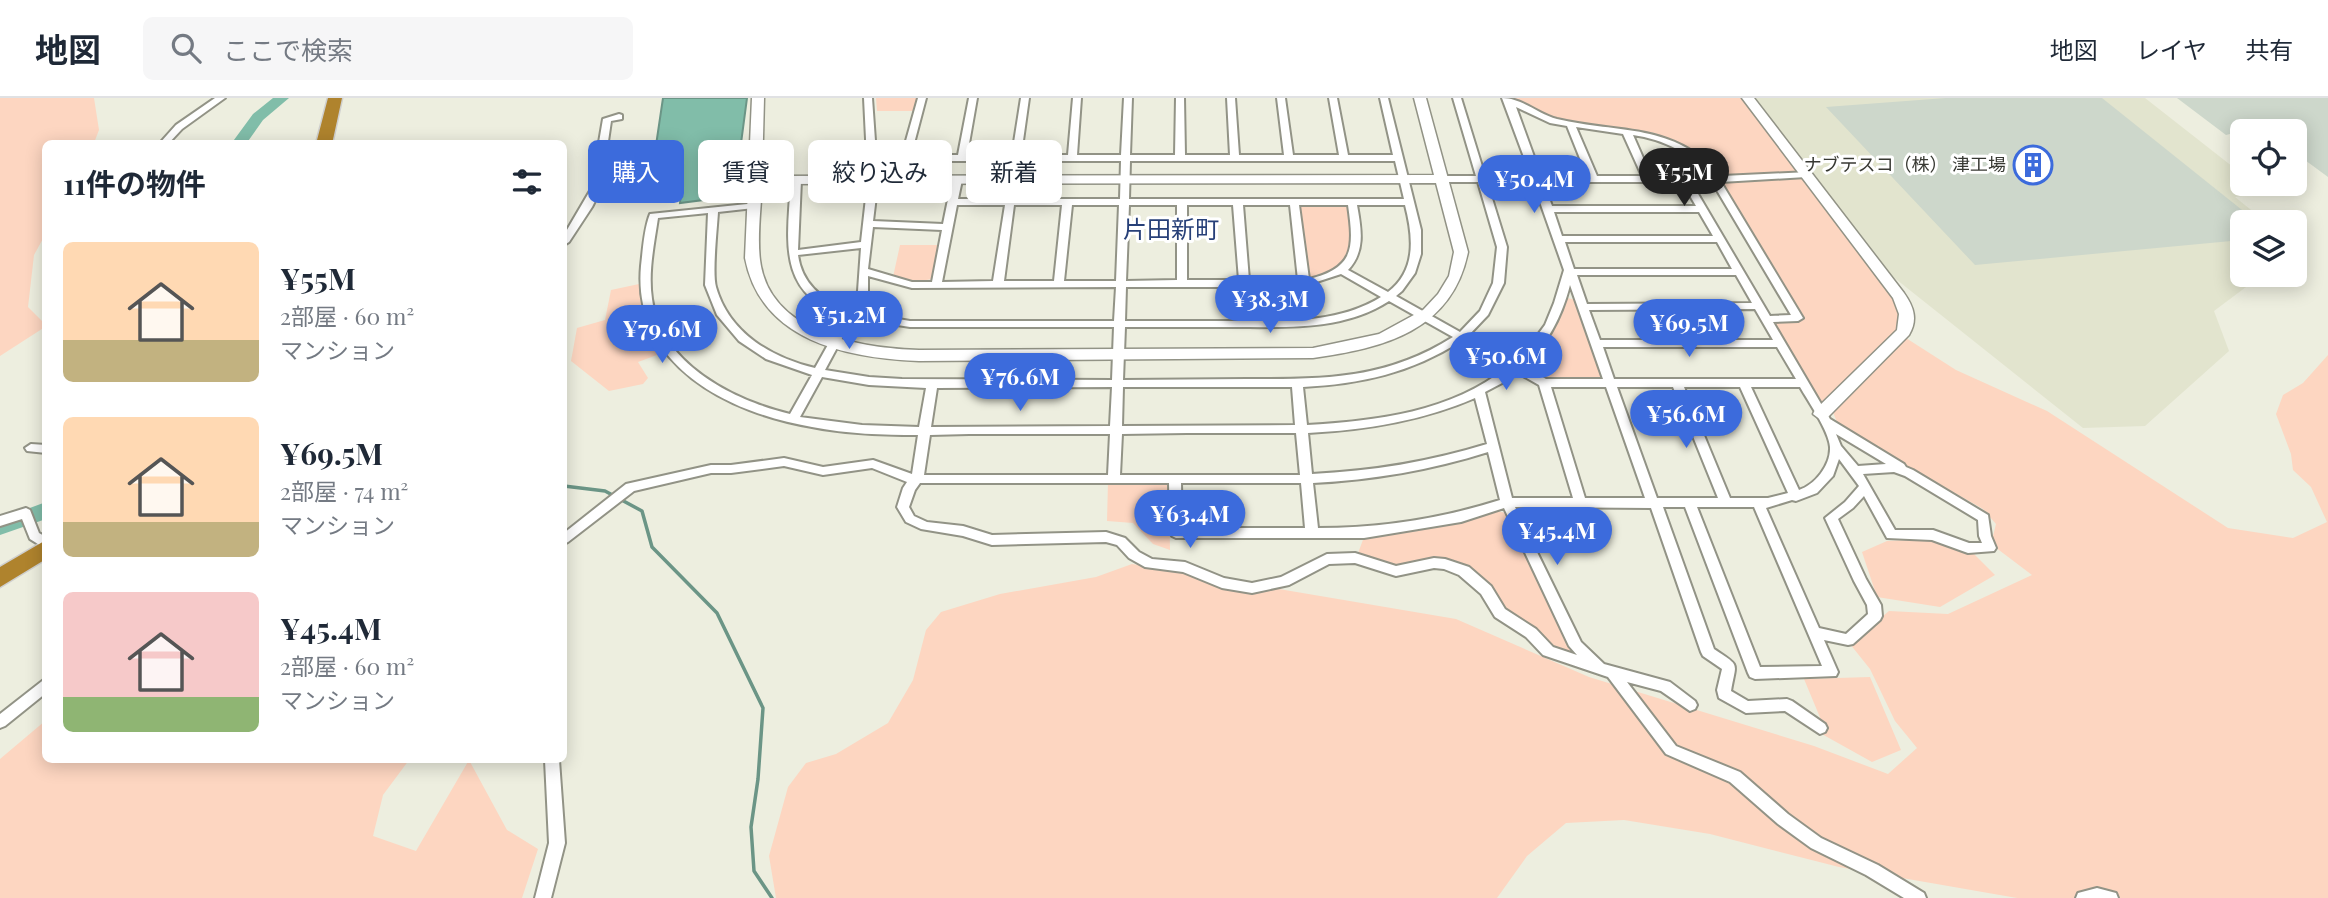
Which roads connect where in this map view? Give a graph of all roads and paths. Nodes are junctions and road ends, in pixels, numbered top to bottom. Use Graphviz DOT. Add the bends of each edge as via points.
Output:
graph roads {
  1 [pos="221,98"];
  2 [pos="335,98"];
  3 [pos="758,98"];
  4 [pos="868,98"];
  5 [pos="922,98"];
  6 [pos="973,98"];
  7 [pos="1025,98"];
  8 [pos="1077,98"];
  9 [pos="1128,98"];
  10 [pos="1180,98"];
  11 [pos="1231,98"];
  12 [pos="1282,98"];
  13 [pos="1333,98"];
  14 [pos="1384,98"];
  15 [pos="1420,98"];
  16 [pos="1457,98"];
  17 [pos="1748,98"];
  18 [pos="1506,99"];
  19 [pos="619,117"];
  20 [pos="1571,125"];
  21 [pos="1626,132"];
  22 [pos="167,140"];
  23 [pos="323,140"];
  24 [pos="757,140"];
  25 [pos="871,140"];
  26 [pos="911,140"];
  27 [pos="1019,140"];
  28 [pos="952,158"];
  29 [pos="962,158"];
  30 [pos="966,158"];
  31 [pos="1062,158"];
  32 [pos="1072,158"];
  33 [pos="1126,158"];
  34 [pos="1180,158"];
  35 [pos="1235,158"];
  36 [pos="1289,158"];
  37 [pos="1344,158"];
  38 [pos="1398,158"];
  39 [pos="1806,174"];
  40 [pos="1125,179"];
  41 [pos="1404,179"];
  42 [pos="1443,179"];
  43 [pos="1482,179"];
  44 [pos="1538,179"];
  45 [pos="1593,179"];
  46 [pos="1648,179"];
  47 [pos="1685,179"];
  48 [pos="1717,179"];
  49 [pos="796,180"];
  50 [pos="808,180"];
  51 [pos="952,180"];
  52 [pos="957,180"];
  53 [pos="953,202"];
  54 [pos="966,202"];
  55 [pos="1062,202"];
  56 [pos="1067,202"];
  57 [pos="1124,202"];
  58 [pos="1182,202"];
  59 [pos="1238,202"];
  60 [pos="1294,202"];
  61 [pos="1352,202"];
  62 [pos="1409,202"];
  63 [pos="871,203"];
  64 [pos="1010,203"];
  65 [pos="754,205"];
  66 [pos="713,209"];
  67 [pos="1548,209"];
  68 [pos="1702,209"];
  69 [pos="869,224"];
  70 [pos="948,227"];
  71 [pos="567,237"];
  72 [pos="1560,239"];
  73 [pos="1720,239"];
  74 [pos="866,244"];
  75 [pos="794,253"];
  76 [pos="1341,270"];
  77 [pos="863,271"];
  78 [pos="1569,272"];
  79 [pos="1739,272"];
  80 [pos="1059,284"];
  81 [pos="1304,284"];
  82 [pos="936,285"];
  83 [pos="998,285"];
  84 [pos="1121,285"];
  85 [pos="1182,285"];
  86 [pos="1244,285"];
  87 [pos="1388,297"];
  88 [pos="1759,306"];
  89 [pos="1584,307"];
  90 [pos="851,315"];
  91 [pos="1424,317"];
  92 [pos="1766,319"];
  93 [pos="1119,324"];
  94 [pos="1460,337"];
  95 [pos="1780,343"];
  96 [pos="835,344"];
  97 [pos="1597,344"];
  98 [pos="1118,353"];
  99 [pos="1515,367"];
  100 [pos="818,374"];
  101 [pos="1118,383"];
  102 [pos="1297,383"];
  103 [pos="1544,383"];
  104 [pos="1611,383"];
  105 [pos="1804,383"];
  106 [pos="932,384"];
  107 [pos="1677,384"];
  108 [pos="1744,384"];
  109 [pos="1479,390"];
  110 [pos="1824,418"];
  111 [pos="793,419"];
  112 [pos="1302,429"];
  113 [pos="925,430"];
  114 [pos="1116,430"];
  115 [pos="1493,446"];
  116 [pos="31,448"];
  117 [pos="1836,448"];
  118 [pos="42,449"];
  119 [pos="1855,470"];
  120 [pos="1909,473"];
  121 [pos="917,479"];
  122 [pos="1114,479"];
  123 [pos="1175,479"];
  124 [pos="1307,480"];
  125 [pos="1865,487"];
  126 [pos="1796,497"];
  127 [pos="1507,502"];
  128 [pos="1726,503"];
  129 [pos="1758,503"];
  130 [pos="1581,504"];
  131 [pos="1655,504"];
  132 [pos="1690,504"];
  133 [pos="0,521"];
  134 [pos="1312,534"];
  135 [pos="567,537"];
  136 [pos="42,543"];
  137 [pos="42,549"];
  138 [pos="0,578"];
  139 [pos="1814,632"];
  140 [pos="1606,670"];
  141 [pos="42,687"];
  142 [pos="1690,705"];
  143 [pos="0,722"];
  144 [pos="1820,728"];
  145 [pos="552,763"];
  146 [pos="543,898"];
  147 [pos="1918,898"];
  148 [pos="2084,898"];
  149 [pos="2109,898"];
  1 -- 22 [label="street"];
  2 -- 23 [label="highway"];
  3 -- 24 [label="street"];
  4 -- 25 [label="street"];
  5 -- 26 [label="street"];
  6 -- 29 [label="street"];
  7 -- 27 [label="street"];
  8 -- 32 [label="street"];
  9 -- 33 [label="street"];
  10 -- 34 [label="street"];
  11 -- 35 [label="street"];
  12 -- 36 [label="street"];
  13 -- 37 [label="street"];
  14 -- 38 [label="street"];
  15 -- 42 [label="street"];
  16 -- 43 [label="street"];
  17 -- 39 [label="street"];
  18 -- 20 [label="street" via="1541,118"];
  18 -- 44 [label="street"];
  19 -- 71 [label="street" via="607,119 596,188"];
  20 -- 21 [label="street"];
  20 -- 45 [label="street"];
  21 -- 46 [label="street"];
  21 -- 48 [label="street" via="1653,134 1700,161"];
  28 -- 29 [label="street"];
  29 -- 30 [label="street"];
  31 -- 32 [label="street"];
  32 -- 33 [label="street"];
  33 -- 34 [label="street"];
  33 -- 40 [label="street"];
  34 -- 35 [label="street"];
  35 -- 36 [label="street"];
  36 -- 37 [label="street"];
  37 -- 38 [label="street"];
  38 -- 41 [label="street"];
  39 -- 48 [label="street"];
  39 -- 110 [label="street" via="1899,296 1908,317 1903,332"];
  40 -- 41 [label="street"];
  40 -- 52 [label="street"];
  40 -- 57 [label="street"];
  41 -- 42 [label="street"];
  41 -- 62 [label="street"];
  42 -- 43 [label="street"];
  42 -- 91 [label="street" via="1461,260 1448,292"];
  43 -- 44 [label="street"];
  43 -- 94 [label="street" via="1504,265 1491,303"];
  44 -- 45 [label="street"];
  44 -- 67 [label="street"];
  45 -- 46 [label="street"];
  46 -- 47 [label="street"];
  47 -- 48 [label="street"];
  47 -- 68 [label="street"];
  48 -- 92 [label="street" via="1798,318"];
  49 -- 50 [label="street"];
  49 -- 75 [label="street"];
  51 -- 52 [label="street"];
  52 -- 53 [label="street"];
  53 -- 54 [label="street"];
  53 -- 70 [label="street"];
  55 -- 56 [label="street"];
  56 -- 57 [label="street"];
  56 -- 80 [label="street"];
  57 -- 58 [label="street"];
  57 -- 84 [label="street"];
  58 -- 59 [label="street"];
  58 -- 85 [label="street"];
  59 -- 60 [label="street"];
  59 -- 86 [label="street"];
  60 -- 61 [label="street"];
  60 -- 81 [label="street"];
  61 -- 62 [label="street"];
  61 -- 76 [label="street" via="1358,246"];
  62 -- 87 [label="street" via="1419,248 1414,269"];
  63 -- 69 [label="street"];
  64 -- 83 [label="street"];
  65 -- 66 [label="street"];
  65 -- 96 [label="street" via="754,275 764,295 774,310 794,324"];
  66 -- 100 [label="street" via="708,274 712,298 724,317 764,351"];
  66 -- 111 [label="street" via="653,216 644,286 649,314 663,343 696,376 732,397"];
  67 -- 68 [label="street"];
  67 -- 72 [label="street"];
  68 -- 73 [label="street"];
  69 -- 70 [label="street"];
  69 -- 74 [label="street"];
  70 -- 82 [label="street"];
  72 -- 73 [label="street"];
  72 -- 78 [label="street"];
  73 -- 79 [label="street"];
  74 -- 75 [label="street"];
  74 -- 77 [label="street"];
  75 -- 90 [label="street" via="803,282 820,299"];
  76 -- 81 [label="street"];
  76 -- 87 [label="street"];
  77 -- 82 [label="street" via="900,284"];
  77 -- 90 [label="street" via="863,291"];
  78 -- 79 [label="street"];
  78 -- 89 [label="street"];
  78 -- 99 [label="street" via="1557,312"];
  79 -- 88 [label="street"];
  80 -- 83 [label="street"];
  80 -- 84 [label="street"];
  81 -- 86 [label="street"];
  82 -- 83 [label="street"];
  84 -- 85 [label="street"];
  84 -- 93 [label="street"];
  85 -- 86 [label="street"];
  87 -- 91 [label="street"];
  87 -- 93 [label="street" via="1356,313 1302,324"];
  88 -- 89 [label="street"];
  88 -- 92 [label="street"];
  89 -- 97 [label="street"];
  90 -- 93 [label="street" via="910,324"];
  90 -- 96 [label="street"];
  91 -- 94 [label="street"];
  91 -- 98 [label="street" via="1372,342 1328,351"];
  92 -- 95 [label="street"];
  93 -- 98 [label="street"];
  94 -- 99 [label="street"];
  94 -- 102 [label="street" via="1422,359 1378,374"];
  95 -- 97 [label="street"];
  95 -- 105 [label="street"];
  96 -- 98 [label="street" via="904,353"];
  96 -- 100 [label="street"];
  97 -- 104 [label="street"];
  98 -- 101 [label="street"];
  99 -- 103 [label="street"];
  99 -- 109 [label="street"];
  100 -- 106 [label="street"];
  100 -- 111 [label="street"];
  101 -- 102 [label="street"];
  101 -- 106 [label="street"];
  101 -- 114 [label="street"];
  102 -- 112 [label="street"];
  103 -- 104 [label="street"];
  103 -- 130 [label="street"];
  104 -- 107 [label="street"];
  104 -- 131 [label="street"];
  105 -- 108 [label="street"];
  105 -- 110 [label="street"];
  106 -- 113 [label="street"];
  107 -- 108 [label="street"];
  107 -- 128 [label="street"];
  108 -- 126 [label="street"];
  109 -- 112 [label="street" via="1413,416 1359,426"];
  109 -- 115 [label="street"];
  110 -- 117 [label="street"];
  110 -- 120 [label="street"];
  111 -- 113 [label="street" via="861,429"];
  112 -- 114 [label="street"];
  112 -- 124 [label="street"];
  113 -- 114 [label="street"];
  113 -- 121 [label="street"];
  114 -- 122 [label="street"];
  115 -- 124 [label="street" via="1376,476"];
  115 -- 127 [label="street"];
  116 -- 118 [label="street"];
  117 -- 119 [label="street"];
  117 -- 126 [label="street" via="1823,481"];
  119 -- 120 [label="street" via="1894,468"];
  119 -- 125 [label="street"];
  120 -- 125 [label="street" via="1984,519 1990,548 1968,548 1933,534 1891,535"];
  121 -- 122 [label="street"];
  121 -- 135 [label="street" via="873,464 822,471 784,462 711,469 630,486"];
  121 -- 140 [label="street" via="903,507 910,519 925,526 996,541 1106,537 1121,541 1150,564 1185,568 1246,587 1284,582 1327,559 1354,558 1396,571 1445,564 1464,571 1500,613 1531,633 1548,652"];
  122 -- 123 [label="street"];
  123 -- 124 [label="street"];
  123 -- 134 [label="street" via="1175,533"];
  124 -- 134 [label="street"];
  125 -- 139 [label="street" via="1831,518 1874,605 1875,616 1848,640"];
  126 -- 129 [label="street"];
  127 -- 130 [label="street"];
  127 -- 134 [label="street" via="1405,528"];
  127 -- 140 [label="street" via="1576,646"];
  128 -- 129 [label="street"];
  128 -- 132 [label="street"];
  129 -- 139 [label="street"];
  130 -- 131 [label="street"];
  131 -- 132 [label="street"];
  131 -- 144 [label="street" via="1708,652 1729,666 1724,694 1746,706 1787,705"];
  132 -- 139 [label="street" via="1755,673 1831,671"];
  133 -- 136 [label="street" via="26,513 34,536"];
  137 -- 138 [label="highway"];
  140 -- 142 [label="street" via="1665,686"];
  140 -- 147 [label="street" via="1671,750 1735,777 1815,843"];
  141 -- 143 [label="street"];
  145 -- 146 [label="street" via="557,843"];
  148 -- 149 [label="street"];
}
